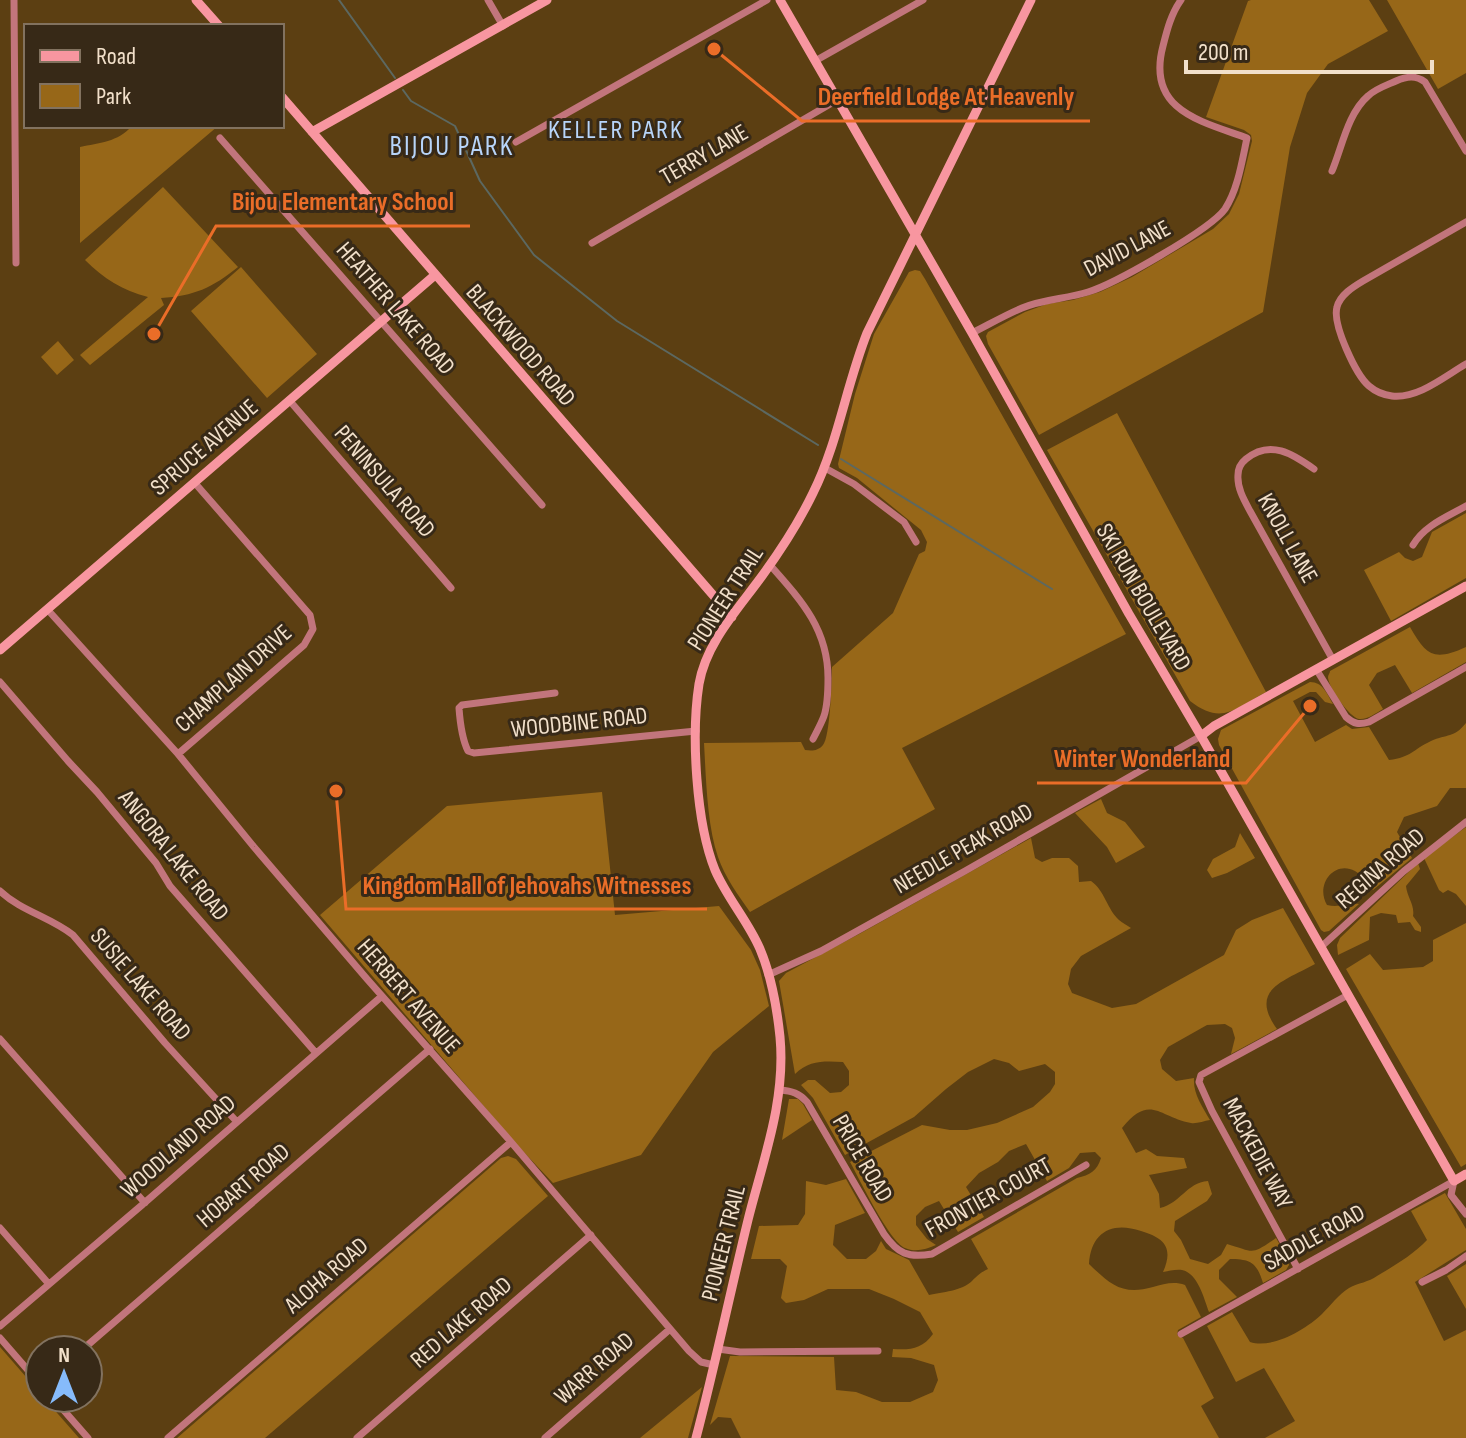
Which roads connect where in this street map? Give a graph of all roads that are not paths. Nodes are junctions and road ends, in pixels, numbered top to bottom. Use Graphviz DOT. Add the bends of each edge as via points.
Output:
graph roads {
  1 [pos="14,0"];
  2 [pos="196,0"];
  3 [pos="488,0"];
  4 [pos="547,0"];
  5 [pos="767,0"];
  6 [pos="780,0"];
  7 [pos="923,0"];
  8 [pos="1031,0"];
  9 [pos="1181,0"];
  10 [pos="217,24"];
  11 [pos="503,26"];
  12 [pos="815,61"];
  13 [pos="284,99"];
  14 [pos="837,100"];
  15 [pos="312,132"];
  16 [pos="220,138"];
  17 [pos="516,142"];
  18 [pos="1465,146"];
  19 [pos="1332,171"];
  20 [pos="1466,222"];
  21 [pos="915,236"];
  22 [pos="592,243"];
  23 [pos="16,263"];
  24 [pos="435,275"];
  25 [pos="381,320"];
  26 [pos="972,333"];
  27 [pos="1466,364"];
  28 [pos="289,400"];
  29 [pos="825,468"];
  30 [pos="1314,469"];
  31 [pos="194,482"];
  32 [pos="542,505"];
  33 [pos="1466,506"];
  34 [pos="916,542"];
  35 [pos="1413,545"];
  36 [pos="770,565"];
  37 [pos="1466,586"];
  38 [pos="451,588"];
  39 [pos="47,609"];
  40 [pos="732,617"];
  41 [pos="0,650"];
  42 [pos="1333,660"];
  43 [pos="1466,667"];
  44 [pos="1316,669"];
  45 [pos="0,682"];
  46 [pos="555,693"];
  47 [pos="696,731"];
  48 [pos="1201,736"];
  49 [pos="813,739"];
  50 [pos="178,754"];
  51 [pos="1466,822"];
  52 [pos="0,891"];
  53 [pos="1321,947"];
  54 [pos="768,975"];
  55 [pos="1348,995"];
  56 [pos="382,996"];
  57 [pos="0,1039"];
  58 [pos="430,1049"];
  59 [pos="316,1053"];
  60 [pos="780,1090"];
  61 [pos="237,1122"];
  62 [pos="511,1142"];
  63 [pos="1086,1165"];
  64 [pos="1466,1174"];
  65 [pos="1454,1181"];
  66 [pos="145,1203"];
  67 [pos="1466,1214"];
  68 [pos="0,1228"];
  69 [pos="591,1235"];
  70 [pos="908,1255"];
  71 [pos="1466,1256"];
  72 [pos="1298,1269"];
  73 [pos="1422,1282"];
  74 [pos="48,1283"];
  75 [pos="0,1326"];
  76 [pos="670,1329"];
  77 [pos="100,1334"];
  78 [pos="1181,1334"];
  79 [pos="0,1338"];
  80 [pos="718,1349"];
  81 [pos="878,1351"];
  82 [pos="714,1365"];
  83 [pos="24,1366"];
  84 [pos="67,1414"];
  85 [pos="88,1438"];
  86 [pos="168,1438"];
  87 [pos="357,1438"];
  88 [pos="545,1438"];
  89 [pos="696,1438"];
  1 -- 23 [label="street"];
  2 -- 10 [label="street"];
  3 -- 11 [label="street"];
  4 -- 11 [label="street"];
  5 -- 17 [label="street"];
  6 -- 12 [label="street, SKI RUN BOULEVARD"];
  7 -- 12 [label="street"];
  8 -- 21 [label="street, PIONEER TRAIL"];
  9 -- 26 [label="street, DAVID LANE" via="1159,59 1163,88 1185,113 1247,138 1224,210 1198,233 1111,282 1022,308"];
  11 -- 15 [label="street"];
  12 -- 14 [label="street, SKI RUN BOULEVARD"];
  13 -- 15 [label="street, BLACKWOOD ROAD"];
  14 -- 21 [label="street, SKI RUN BOULEVARD"];
  14 -- 22 [label="street, TERRY LANE"];
  15 -- 24 [label="street, BLACKWOOD ROAD"];
  16 -- 25 [label="street, HEATHER LAKE ROAD"];
  18 -- 19 [label="street" via="1434,95 1411,76 1368,95"];
  20 -- 27 [label="street" via="1347,292 1335,317 1361,376 1379,393 1413,394"];
  21 -- 26 [label="street, SKI RUN BOULEVARD"];
  21 -- 29 [label="street, PIONEER TRAIL" via="861,348"];
  24 -- 25 [label="street, SPRUCE AVENUE"];
  24 -- 40 [label="street, BLACKWOOD ROAD"];
  25 -- 28 [label="street, SPRUCE AVENUE"];
  25 -- 32 [label="street, HEATHER LAKE ROAD"];
  26 -- 48 [label="street, SKI RUN BOULEVARD"];
  28 -- 31 [label="street, SPRUCE AVENUE"];
  28 -- 38 [label="street, PENINSULA ROAD"];
  29 -- 34 [label="street" via="904,522"];
  29 -- 36 [label="street, PIONEER TRAIL"];
  30 -- 42 [label="street, KNOLL LANE" via="1279,449 1265,449 1240,464 1237,477 1250,511"];
  31 -- 39 [label="street, SPRUCE AVENUE"];
  31 -- 50 [label="street, CHAMPLAIN DRIVE" via="310,615 313,629 304,645"];
  33 -- 35 [label="street" via="1428,528"];
  36 -- 40 [label="street, PIONEER TRAIL"];
  36 -- 49 [label="street" via="796,595 825,644 828,689"];
  37 -- 42 [label="street, NEEDLE PEAK ROAD"];
  39 -- 41 [label="street, SPRUCE AVENUE"];
  39 -- 50 [label="street, HERBERT AVENUE"];
  40 -- 47 [label="street, PIONEER TRAIL" via="704,665"];
  42 -- 44 [label="street, NEEDLE PEAK ROAD"];
  43 -- 44 [label="street" via="1360,725 1346,717"];
  44 -- 48 [label="street, NEEDLE PEAK ROAD"];
  45 -- 59 [label="street, ANGORA LAKE ROAD"];
  46 -- 47 [label="street, WOODBINE ROAD" via="462,705 468,751"];
  47 -- 54 [label="street, PIONEER TRAIL" via="710,855 761,950"];
  48 -- 53 [label="street, SKI RUN BOULEVARD"];
  48 -- 54 [label="street, NEEDLE PEAK ROAD" via="821,951"];
  50 -- 56 [label="street, HERBERT AVENUE"];
  51 -- 53 [label="street, REGINA ROAD"];
  52 -- 61 [label="street, SUSIE LAKE ROAD" via="73,935"];
  53 -- 55 [label="street, SKI RUN BOULEVARD"];
  54 -- 60 [label="street, PIONEER TRAIL" via="781,1053"];
  55 -- 65 [label="street, SKI RUN BOULEVARD"];
  55 -- 72 [label="street, MACKEDIE WAY" via="1201,1075 1199,1082"];
  56 -- 58 [label="street, HERBERT AVENUE"];
  56 -- 59 [label="street, WOODLAND ROAD"];
  57 -- 66 [label="street"];
  58 -- 62 [label="street, HERBERT AVENUE"];
  58 -- 77 [label="street, HOBART ROAD"];
  59 -- 61 [label="street, WOODLAND ROAD"];
  60 -- 70 [label="street, PRICE ROAD" via="801,1094 884,1234"];
  60 -- 80 [label="street, PIONEER TRAIL"];
  61 -- 66 [label="street, WOODLAND ROAD"];
  62 -- 69 [label="street, HERBERT AVENUE"];
  62 -- 86 [label="street, ALOHA ROAD"];
  63 -- 70 [label="street, FRONTIER COURT" via="932,1254"];
  64 -- 65 [label="street, SADDLE ROAD"];
  65 -- 67 [label="street, SKI RUN BOULEVARD" via="1451,1195"];
  65 -- 72 [label="street, SADDLE ROAD"];
  66 -- 74 [label="street, WOODLAND ROAD"];
  68 -- 74 [label="street"];
  69 -- 76 [label="street, HERBERT AVENUE"];
  69 -- 87 [label="street, RED LAKE ROAD"];
  71 -- 73 [label="street"];
  72 -- 78 [label="street, SADDLE ROAD"];
  74 -- 75 [label="street, WOODLAND ROAD"];
  76 -- 82 [label="street, HERBERT AVENUE" via="701,1362"];
  76 -- 88 [label="street, WARR ROAD"];
  79 -- 83 [label="street"];
  80 -- 81 [label="street"];
  80 -- 82 [label="street, PIONEER TRAIL"];
  82 -- 89 [label="street, PIONEER TRAIL"];
  84 -- 85 [label="street"];
}
